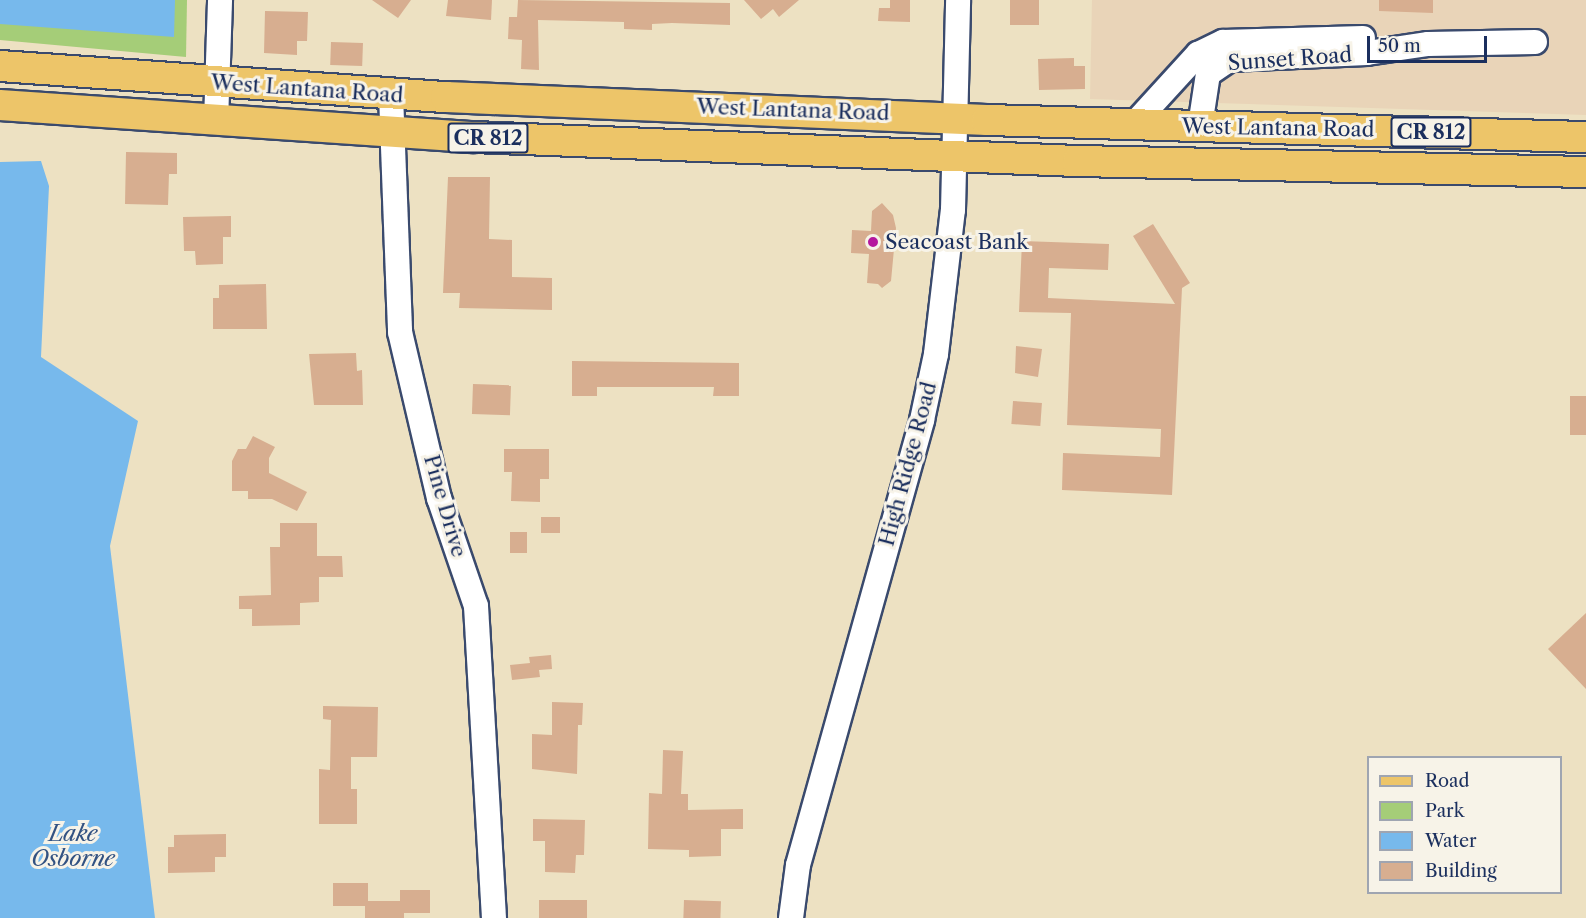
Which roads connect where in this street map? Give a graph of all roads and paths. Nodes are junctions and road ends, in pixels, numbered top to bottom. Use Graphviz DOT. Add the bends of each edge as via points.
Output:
graph roads {
  1 [pos="220,0"];
  2 [pos="958,0"];
  3 [pos="1535,42"];
  4 [pos="1428,44"];
  5 [pos="0,66"];
  6 [pos="217,83"];
  7 [pos="391,94"];
  8 [pos="0,105"];
  9 [pos="956,117"];
  10 [pos="216,122"];
  11 [pos="1134,124"];
  12 [pos="1200,126"];
  13 [pos="390,133"];
  14 [pos="1586,137"];
  15 [pos="955,155"];
  16 [pos="1200,164"];
  17 [pos="1586,171"];
  18 [pos="494,918"];
  19 [pos="791,918"];
  1 -- 6 [label="street"];
  2 -- 9 [label="street, High Ridge Road"];
  3 -- 4 [label="street, Sunset Road"];
  4 -- 11 [label="street, Sunset Road" via="1373,38 1223,42 1198,54"];
  4 -- 12 [label="street, Sunset Road" via="1367,53 1221,61 1203,85"];
  5 -- 6 [label="main road, West Lantana Road / CR 812"];
  6 -- 7 [label="main road, West Lantana Road / CR 812"];
  6 -- 10 [label="street"];
  7 -- 9 [label="main road, West Lantana Road / CR 812"];
  7 -- 13 [label="street, Pine Drive"];
  8 -- 10 [label="main road, West Lantana Road / CR 812"];
  9 -- 11 [label="main road, West Lantana Road / CR 812"];
  9 -- 15 [label="street, High Ridge Road"];
  10 -- 13 [label="main road, West Lantana Road / CR 812"];
  11 -- 12 [label="main road, West Lantana Road / CR 812"];
  12 -- 14 [label="main road, West Lantana Road / CR 812"];
  12 -- 16 [label="main road"];
  13 -- 15 [label="main road, West Lantana Road / CR 812"];
  13 -- 18 [label="street, Pine Drive" via="400,332 439,498 476,606"];
  15 -- 16 [label="main road, West Lantana Road / CR 812"];
  15 -- 19 [label="street, High Ridge Road" via="952,231 936,354 922,420 798,865"];
  16 -- 17 [label="main road, West Lantana Road / CR 812"];
}
